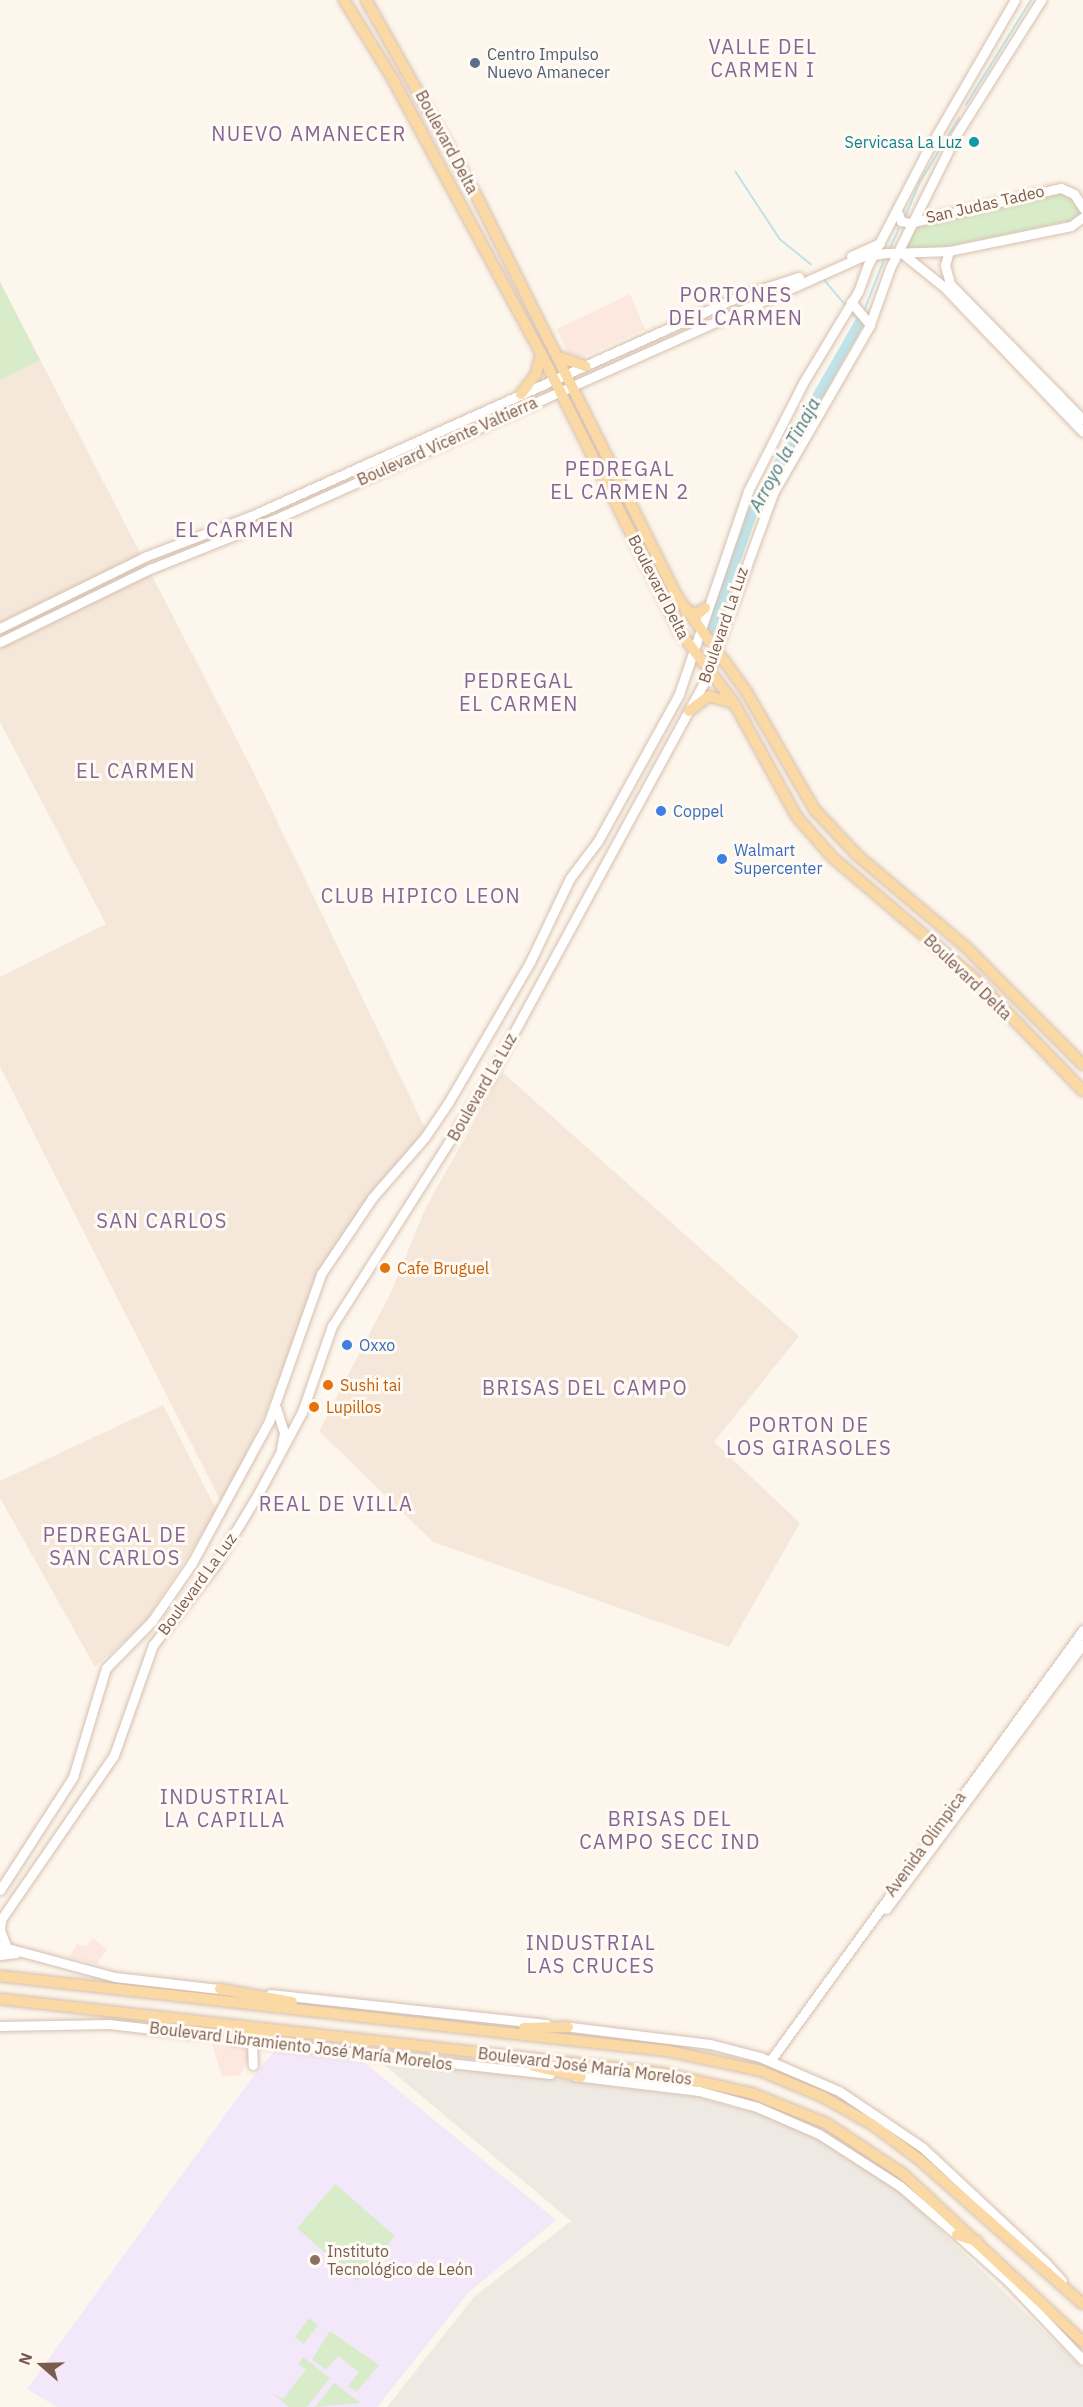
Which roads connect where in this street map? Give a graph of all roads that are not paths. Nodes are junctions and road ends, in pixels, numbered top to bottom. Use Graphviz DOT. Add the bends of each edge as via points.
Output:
graph roads {
  1 [pos="344,0"];
  2 [pos="366,0"];
  3 [pos="1015,0"];
  4 [pos="1041,0"];
  5 [pos="951,110"];
  6 [pos="966,117"];
  7 [pos="1083,208"];
  8 [pos="483,209"];
  9 [pos="919,209"];
  10 [pos="897,212"];
  11 [pos="929,217"];
  12 [pos="1083,218"];
  13 [pos="469,219"];
  14 [pos="913,221"];
  15 [pos="880,243"];
  16 [pos="949,251"];
  17 [pos="900,254"];
  18 [pos="873,255"];
  19 [pos="509,260"];
  20 [pos="491,263"];
  21 [pos="851,302"];
  22 [pos="975,314"];
  23 [pos="870,325"];
  24 [pos="541,353"];
  25 [pos="559,357"];
  26 [pos="585,366"];
  27 [pos="570,379"];
  28 [pos="557,385"];
  29 [pos="521,394"];
  30 [pos="1083,420"];
  31 [pos="591,426"];
  32 [pos="580,431"];
  33 [pos="1083,432"];
  34 [pos="629,498"];
  35 [pos="617,505"];
  36 [pos="705,608"];
  37 [pos="686,612"];
  38 [pos="0,628"];
  39 [pos="699,628"];
  40 [pos="0,642"];
  41 [pos="717,649"];
  42 [pos="693,650"];
  43 [pos="710,669"];
  44 [pos="734,703"];
  45 [pos="689,711"];
  46 [pos="910,900"];
  47 [pos="898,912"];
  48 [pos="936,921"];
  49 [pos="921,933"];
  50 [pos="1083,1065"];
  51 [pos="1083,1091"];
  52 [pos="276,1408"];
  53 [pos="269,1421"];
  54 [pos="280,1422"];
  55 [pos="295,1428"];
  56 [pos="279,1456"];
  57 [pos="152,1621"];
  58 [pos="165,1629"];
  59 [pos="1083,1630"];
  60 [pos="1083,1644"];
  61 [pos="0,1890"];
  62 [pos="1,1920"];
  63 [pos="2,1950"];
  64 [pos="0,1976"];
  65 [pos="220,1989"];
  66 [pos="0,1999"];
  67 [pos="336,2013"];
  68 [pos="0,2021"];
  69 [pos="33,2024"];
  70 [pos="0,2026"];
  71 [pos="455,2026"];
  72 [pos="568,2026"];
  73 [pos="190,2033"];
  74 [pos="347,2039"];
  75 [pos="252,2042"];
  76 [pos="457,2052"];
  77 [pos="770,2061"];
  78 [pos="252,2065"];
  79 [pos="786,2068"];
  80 [pos="581,2077"];
  81 [pos="957,2235"];
  82 [pos="979,2241"];
  83 [pos="997,2258"];
  84 [pos="1008,2281"];
  85 [pos="1070,2292"];
  86 [pos="1083,2304"];
  87 [pos="1083,2342"];
  88 [pos="1083,2360"];
  1 -- 13 [label="main road, Boulevard Delta" via="391,76"];
  2 -- 8 [label="main road, Boulevard Delta"];
  3 -- 5 [label="main road, Boulevard La Luz"];
  4 -- 6 [label="main road, Boulevard La Luz"];
  5 -- 6 [label="main road"];
  5 -- 10 [label="main road, Boulevard La Luz"];
  6 -- 9 [label="main road, Boulevard La Luz"];
  7 -- 11 [label="main road, San Judas Tadeo" via="1071,190 1055,188"];
  8 -- 13 [label="main road" via="480,221"];
  8 -- 19 [label="main road, Boulevard Delta"];
  9 -- 11 [label="main road"];
  9 -- 14 [label="main road, Boulevard La Luz"];
  10 -- 14 [label="main road" via="904,223"];
  10 -- 15 [label="main road, Boulevard La Luz"];
  11 -- 14 [label="main road, San Judas Tadeo"];
  12 -- 16 [label="main road" via="1071,226"];
  13 -- 20 [label="main road, Boulevard Delta"];
  14 -- 17 [label="main road, Boulevard La Luz"];
  15 -- 18 [label="main road, Boulevard La Luz"];
  15 -- 26 [label="main road, Boulevard Vicente Valtierra" via="791,280 740,296"];
  16 -- 17 [label="main road"];
  16 -- 22 [label="main road" via="945,265 950,284"];
  17 -- 18 [label="main road, Boulevard Vicente Valtierra"];
  17 -- 22 [label="main road" via="928,271"];
  17 -- 23 [label="main road, Boulevard La Luz"];
  18 -- 21 [label="main road, Boulevard La Luz"];
  18 -- 27 [label="main road, Boulevard Vicente Valtierra"];
  19 -- 20 [label="main road" via="497,253"];
  19 -- 25 [label="main road, Boulevard Delta"];
  20 -- 24 [label="main road, Boulevard Delta"];
  21 -- 23 [label="main road"];
  21 -- 36 [label="main road, Boulevard La Luz" via="799,390 748,492"];
  22 -- 30 [label="main road"];
  22 -- 33 [label="main road"];
  23 -- 41 [label="main road, Boulevard La Luz" via="773,492"];
  24 -- 28 [label="main road, Boulevard Delta"];
  24 -- 29 [label="main road" via="536,375"];
  25 -- 26 [label="main road"];
  25 -- 27 [label="main road, Boulevard Delta"];
  26 -- 27 [label="main road, Boulevard Vicente Valtierra"];
  27 -- 28 [label="main road, Boulevard Vicente Valtierra"];
  27 -- 31 [label="main road, Boulevard Delta"];
  28 -- 29 [label="main road, Boulevard Vicente Valtierra"];
  28 -- 32 [label="main road, Boulevard Delta"];
  28 -- 40 [label="main road, Boulevard Vicente Valtierra" via="266,523 150,569"];
  29 -- 38 [label="main road, Boulevard Vicente Valtierra" via="251,516 141,558"];
  31 -- 32 [label="main road"];
  31 -- 34 [label="main road, Boulevard Delta"];
  32 -- 35 [label="main road, Boulevard Delta"];
  34 -- 35 [label="main road"];
  34 -- 37 [label="main road, Boulevard Delta"];
  35 -- 42 [label="main road, Boulevard Delta"];
  36 -- 37 [label="main road" via="699,613"];
  36 -- 39 [label="main road, Boulevard La Luz"];
  37 -- 39 [label="main road, Boulevard Delta"];
  39 -- 41 [label="main road, Boulevard Delta"];
  39 -- 42 [label="main road, Boulevard La Luz"];
  41 -- 43 [label="main road, Boulevard La Luz"];
  41 -- 46 [label="main road, Boulevard Delta" via="756,707 814,809 857,855"];
  42 -- 43 [label="main road, Boulevard Delta"];
  42 -- 52 [label="main road, Boulevard La Luz" via="672,707 598,841 570,878 534,954 469,1069 438,1118 374,1195 321,1274"];
  43 -- 44 [label="main road, Boulevard Delta"];
  43 -- 45 [label="main road, Boulevard La Luz"];
  44 -- 45 [label="main road" via="709,696"];
  44 -- 47 [label="main road, Boulevard Delta" via="805,827 832,857"];
  45 -- 55 [label="main road, Boulevard La Luz" via="487,1082 332,1326"];
  46 -- 47 [label="main road" via="913,915"];
  46 -- 48 [label="main road, Boulevard Delta"];
  47 -- 49 [label="main road, Boulevard Delta"];
  48 -- 49 [label="main road" via="925,921"];
  48 -- 50 [label="main road, Boulevard Delta" via="1019,998"];
  49 -- 51 [label="main road, Boulevard Delta" via="973,977"];
  52 -- 53 [label="main road, Boulevard La Luz"];
  52 -- 54 [label="main road"];
  53 -- 54 [label="main road"];
  53 -- 57 [label="main road, Boulevard La Luz" via="208,1536"];
  54 -- 55 [label="main road"];
  54 -- 56 [label="main road" via="284,1433"];
  55 -- 56 [label="main road, Boulevard La Luz"];
  56 -- 58 [label="main road, Boulevard La Luz" via="224,1552"];
  57 -- 58 [label="main road"];
  57 -- 61 [label="main road, Boulevard La Luz" via="106,1668 73,1777"];
  58 -- 62 [label="main road, Boulevard La Luz" via="153,1645 114,1755"];
  59 -- 77 [label="main road, Avenida Olímpica"];
  60 -- 79 [label="main road, Avenida Olímpica" via="797,2032 784,2053"];
  62 -- 63 [label="main road"];
  63 -- 65 [label="main road" via="116,1977"];
  64 -- 67 [label="main road, Boulevard José María Morelos"];
  65 -- 67 [label="main road"];
  65 -- 72 [label="main road"];
  66 -- 74 [label="main road, Boulevard José María Morelos"];
  67 -- 71 [label="main road, Boulevard José María Morelos"];
  68 -- 69 [label="main road"];
  69 -- 70 [label="main road, Boulevard Libramiento José María Morelos"];
  69 -- 73 [label="main road, Boulevard Libramiento José María Morelos" via="109,2024"];
  71 -- 72 [label="main road"];
  71 -- 85 [label="main road, Boulevard José María Morelos" via="709,2057 793,2083 845,2108 895,2141"];
  72 -- 77 [label="main road" via="688,2040"];
  73 -- 74 [label="main road"];
  73 -- 75 [label="main road, Boulevard Libramiento José María Morelos"];
  74 -- 76 [label="main road, Boulevard José María Morelos"];
  75 -- 78 [label="main road"];
  75 -- 80 [label="main road, Boulevard Libramiento José María Morelos"];
  76 -- 80 [label="main road"];
  76 -- 82 [label="main road, Boulevard José María Morelos" via="678,2075 769,2099 826,2123 868,2148"];
  77 -- 79 [label="main road"];
  79 -- 85 [label="main road" via="856,2100 922,2147 1046,2262"];
  80 -- 81 [label="main road, Boulevard Libramiento José María Morelos" via="699,2091 794,2121 890,2179"];
  81 -- 82 [label="main road"];
  81 -- 84 [label="main road, Boulevard Libramiento José María Morelos"];
  82 -- 83 [label="main road, Boulevard José María Morelos"];
  83 -- 84 [label="main road"];
  83 -- 87 [label="main road, Boulevard José María Morelos"];
  84 -- 88 [label="main road, Boulevard Libramiento José María Morelos"];
  85 -- 86 [label="main road, Boulevard José María Morelos"];
}
